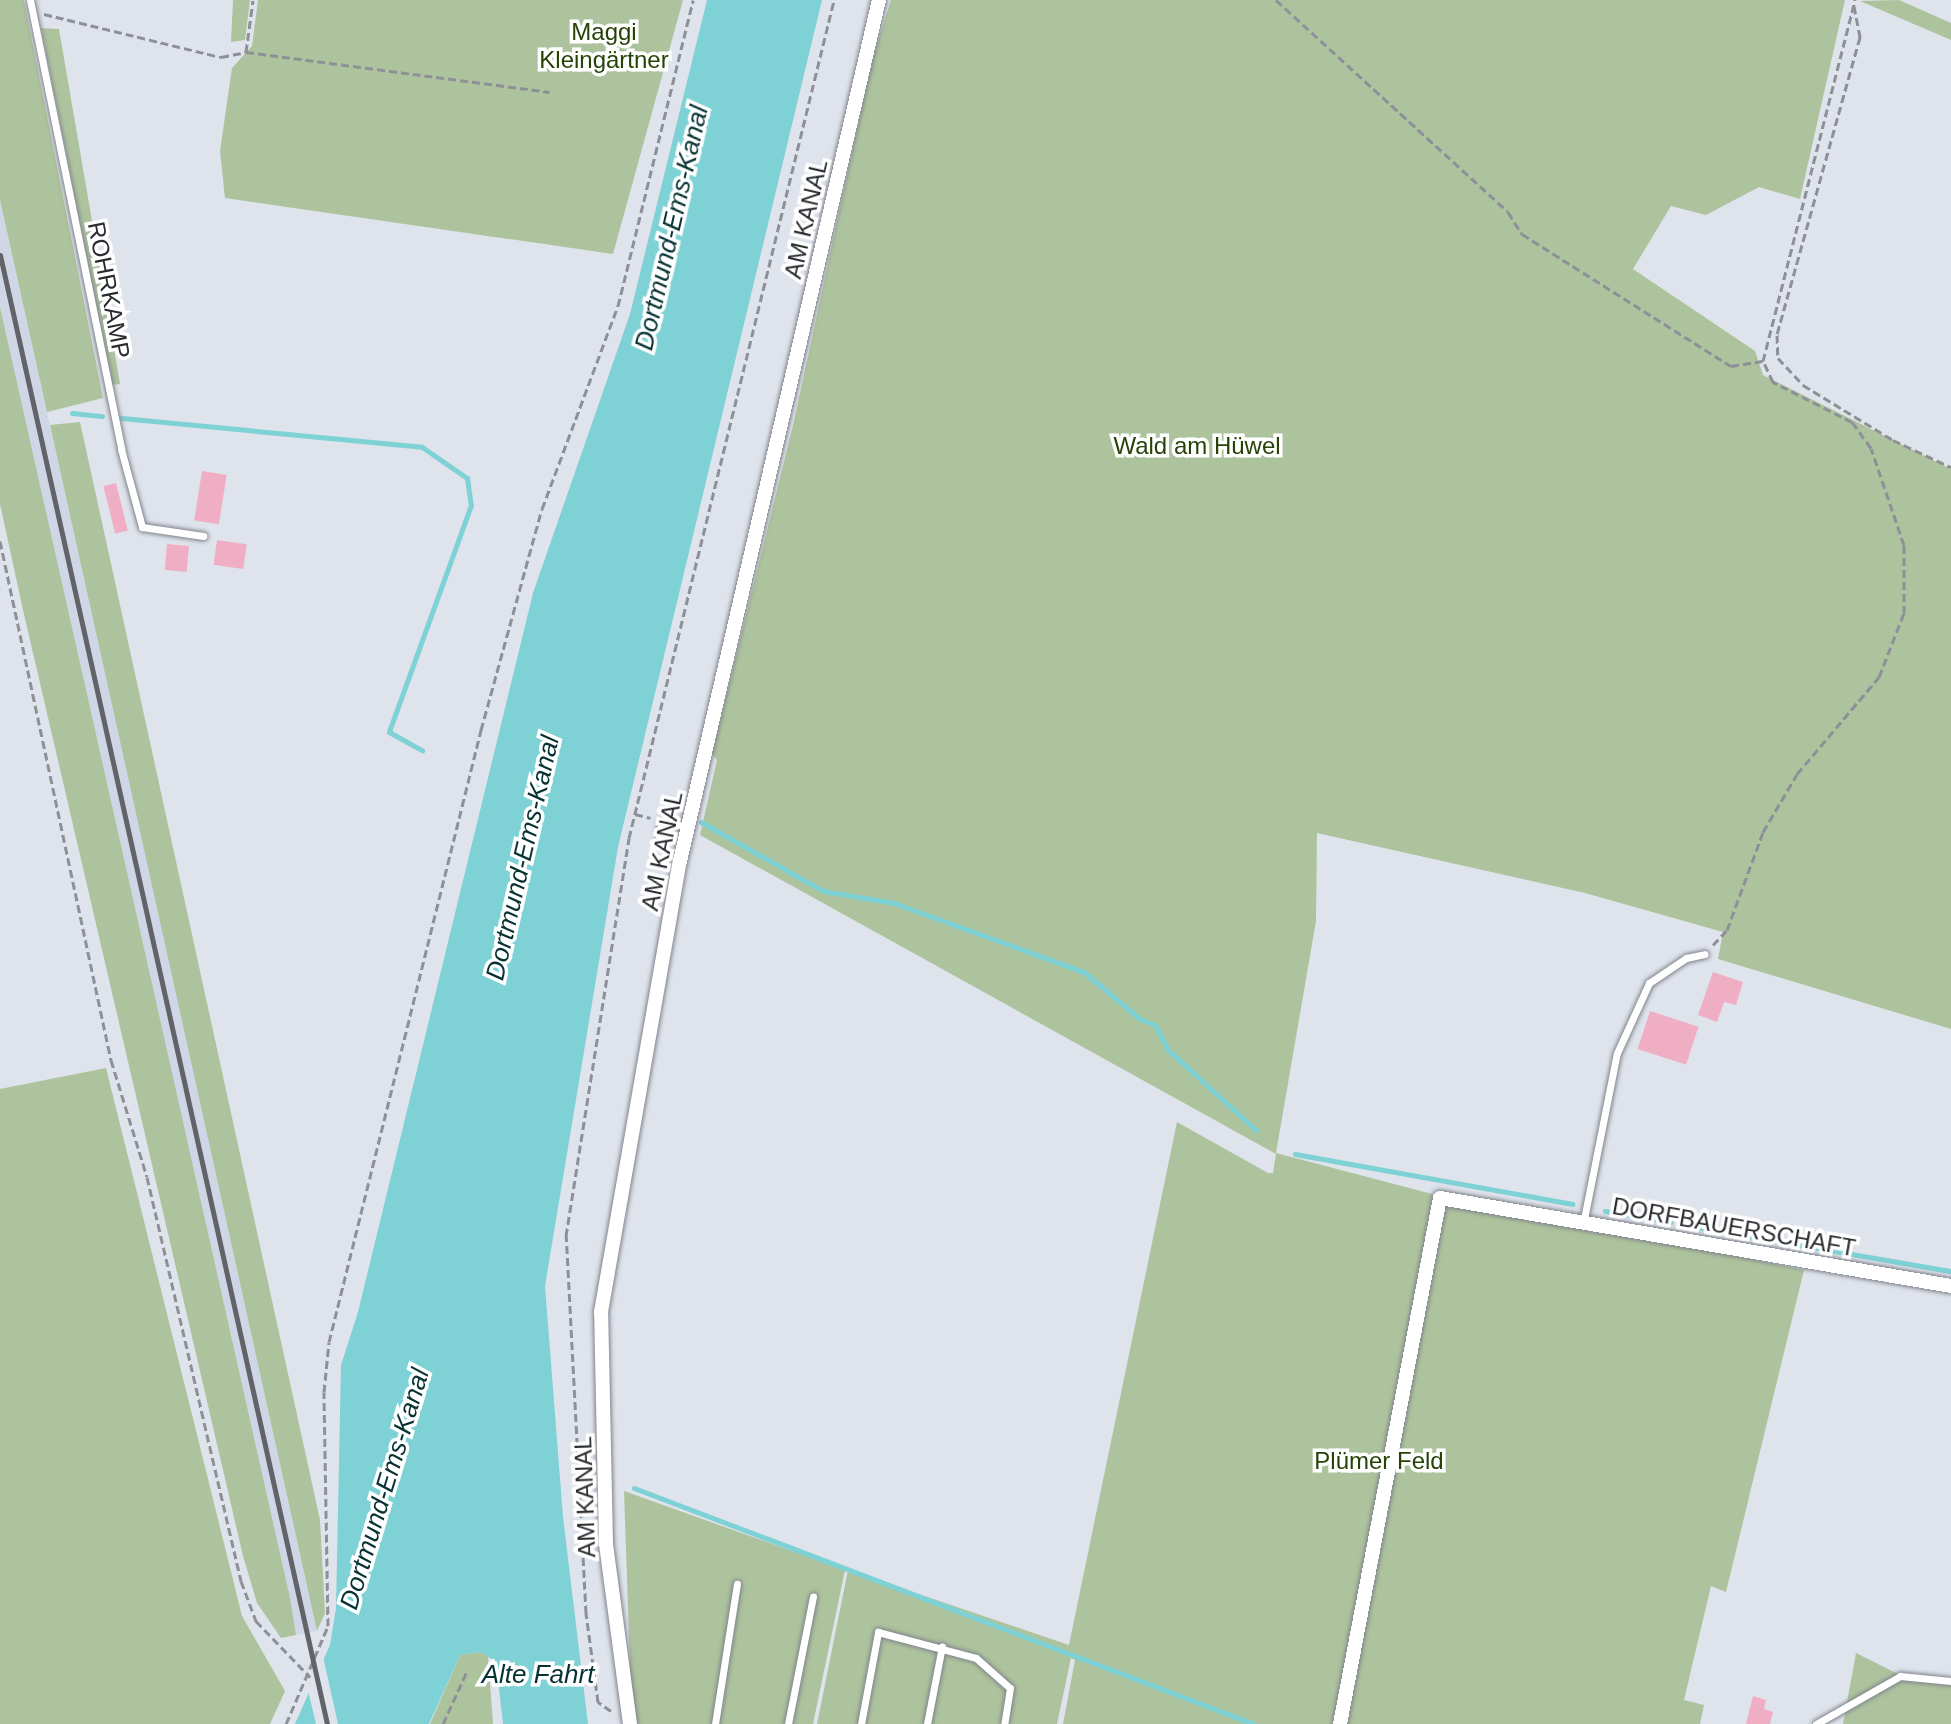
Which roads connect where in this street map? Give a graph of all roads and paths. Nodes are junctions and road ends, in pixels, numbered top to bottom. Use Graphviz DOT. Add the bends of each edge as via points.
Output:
graph roads {
  1 [pos="30,0"];
  2 [pos="253,0"];
  3 [pos="693,0"];
  4 [pos="834,0"];
  5 [pos="879,0"];
  6 [pos="1276,0"];
  7 [pos="1854,3"];
  8 [pos="33,12"];
  9 [pos="246,52"];
  10 [pos="549,92"];
  11 [pos="1763,361"];
  12 [pos="1853,412"];
  13 [pos="1852,422"];
  14 [pos="1951,467"];
  15 [pos="203,536"];
  16 [pos="0,541"];
  17 [pos="688,827"];
  18 [pos="659,836"];
  19 [pos="1705,954"];
  20 [pos="1583,1224"];
  21 [pos="1951,1286"];
  22 [pos="737,1584"];
  23 [pos="813,1596"];
  24 [pos="942,1646"];
  25 [pos="468,1669"];
  26 [pos="310,1677"];
  27 [pos="1951,1681"];
  28 [pos="286,1724"];
  29 [pos="443,1724"];
  30 [pos="630,1724"];
  31 [pos="715,1724"];
  32 [pos="788,1724"];
  33 [pos="861,1724"];
  34 [pos="927,1724"];
  35 [pos="1004,1724"];
  36 [pos="1340,1724"];
  37 [pos="1816,1724"];
  1 -- 8 [label="lane, ROHRKAMP"];
  2 -- 9 [label="path"];
  3 -- 26 [label="path" via="618,306 542,509 481,730 329,1342 324,1392 330,1601 328,1626"];
  4 -- 30 [label="path" via="629,838 566,1236 577,1503 594,1674 598,1702"];
  5 -- 17 [label="street, AM KANAL"];
  6 -- 11 [label="path" via="1508,212 1522,234 1731,366"];
  7 -- 11 [label="path"];
  7 -- 12 [label="path" via="1860,37 1777,335 1778,358 1788,375"];
  8 -- 9 [label="path" via="221,57"];
  8 -- 15 [label="lane, ROHRKAMP" via="121,449 142,527"];
  9 -- 10 [label="path"];
  11 -- 13 [label="path" via="1773,382"];
  12 -- 13 [label="path"];
  12 -- 14 [label="path" via="1893,440"];
  13 -- 19 [label="path" via="1882,474 1904,545 1904,613 1879,677 1790,786 1763,832 1727,930"];
  16 -- 26 [label="path" via="111,1060 147,1177 241,1581 256,1621"];
  17 -- 18 [label="lane" via="662,821"];
  17 -- 30 [label="street, AM KANAL" via="601,1312 606,1544"];
  19 -- 20 [label="lane, DORFBAUERSCHAFT" via="1686,958 1649,983 1617,1053"];
  20 -- 21 [label="street, DORFBAUERSCHAFT"];
  20 -- 36 [label="street" via="1440,1198"];
  22 -- 31 [label="lane"];
  23 -- 32 [label="lane"];
  24 -- 33 [label="lane" via="878,1632"];
  24 -- 34 [label="lane"];
  24 -- 35 [label="lane" via="976,1658 1010,1688"];
  25 -- 29 [label="path"];
  26 -- 28 [label="path"];
  27 -- 37 [label="lane" via="1900,1676"];
}
